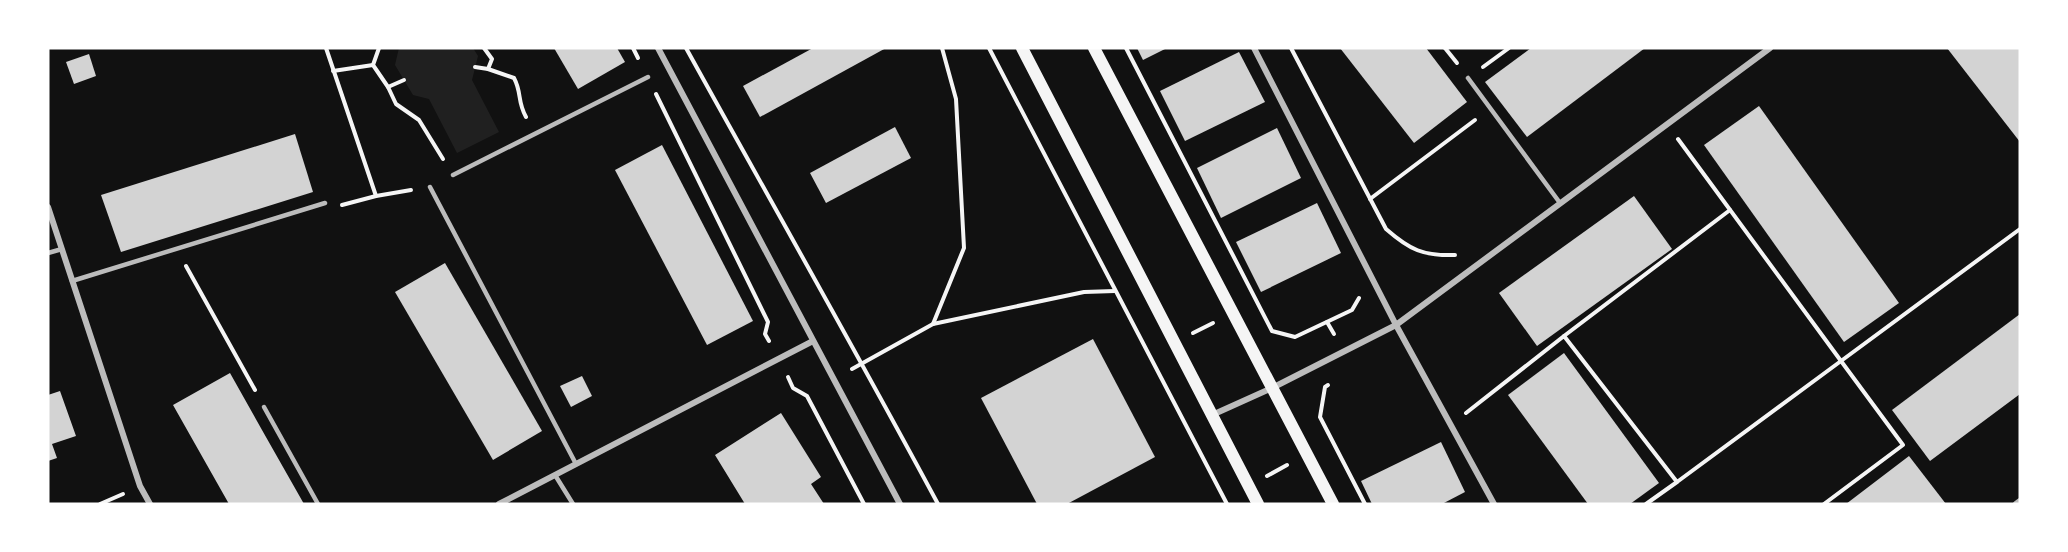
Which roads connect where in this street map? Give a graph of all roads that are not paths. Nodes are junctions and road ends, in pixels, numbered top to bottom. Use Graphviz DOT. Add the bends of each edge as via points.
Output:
graph roads {
  1 [pos="658,48"];
  2 [pos="1022,48"];
  3 [pos="1094,48"];
  4 [pos="1254,48"];
  5 [pos="1770,48"];
  6 [pos="648,77"];
  7 [pos="1468,78"];
  8 [pos="453,175"];
  9 [pos="430,187"];
  10 [pos="325,203"];
  11 [pos="1560,203"];
  12 [pos="48,207"];
  13 [pos="62,249"];
  14 [pos="48,254"];
  15 [pos="72,281"];
  16 [pos="1396,325"];
  17 [pos="813,341"];
  18 [pos="1272,388"];
  19 [pos="264,407"];
  20 [pos="1211,415"];
  21 [pos="576,464"];
  22 [pos="555,475"];
  23 [pos="2020,501"];
  24 [pos="150,504"];
  25 [pos="318,504"];
  26 [pos="499,504"];
  27 [pos="573,504"];
  28 [pos="900,504"];
  29 [pos="1258,504"];
  30 [pos="1333,504"];
  31 [pos="1494,504"];
  32 [pos="2016,504"];
  1 -- 17 [label="street"];
  2 -- 20 [label="main road"];
  3 -- 18 [label="main road"];
  4 -- 16 [label="street"];
  5 -- 11 [label="street"];
  6 -- 8 [label="lane"];
  7 -- 11 [label="lane"];
  9 -- 21 [label="lane"];
  10 -- 15 [label="lane"];
  11 -- 16 [label="street"];
  12 -- 13 [label="street"];
  13 -- 14 [label="lane"];
  13 -- 15 [label="street"];
  15 -- 24 [label="street" via="140,486"];
  16 -- 18 [label="street"];
  16 -- 31 [label="street"];
  17 -- 21 [label="street"];
  17 -- 28 [label="street"];
  18 -- 20 [label="street"];
  18 -- 30 [label="main road"];
  19 -- 25 [label="lane"];
  20 -- 29 [label="main road"];
  21 -- 22 [label="street"];
  22 -- 26 [label="street"];
  22 -- 27 [label="lane"];
  23 -- 32 [label="street"];
}
